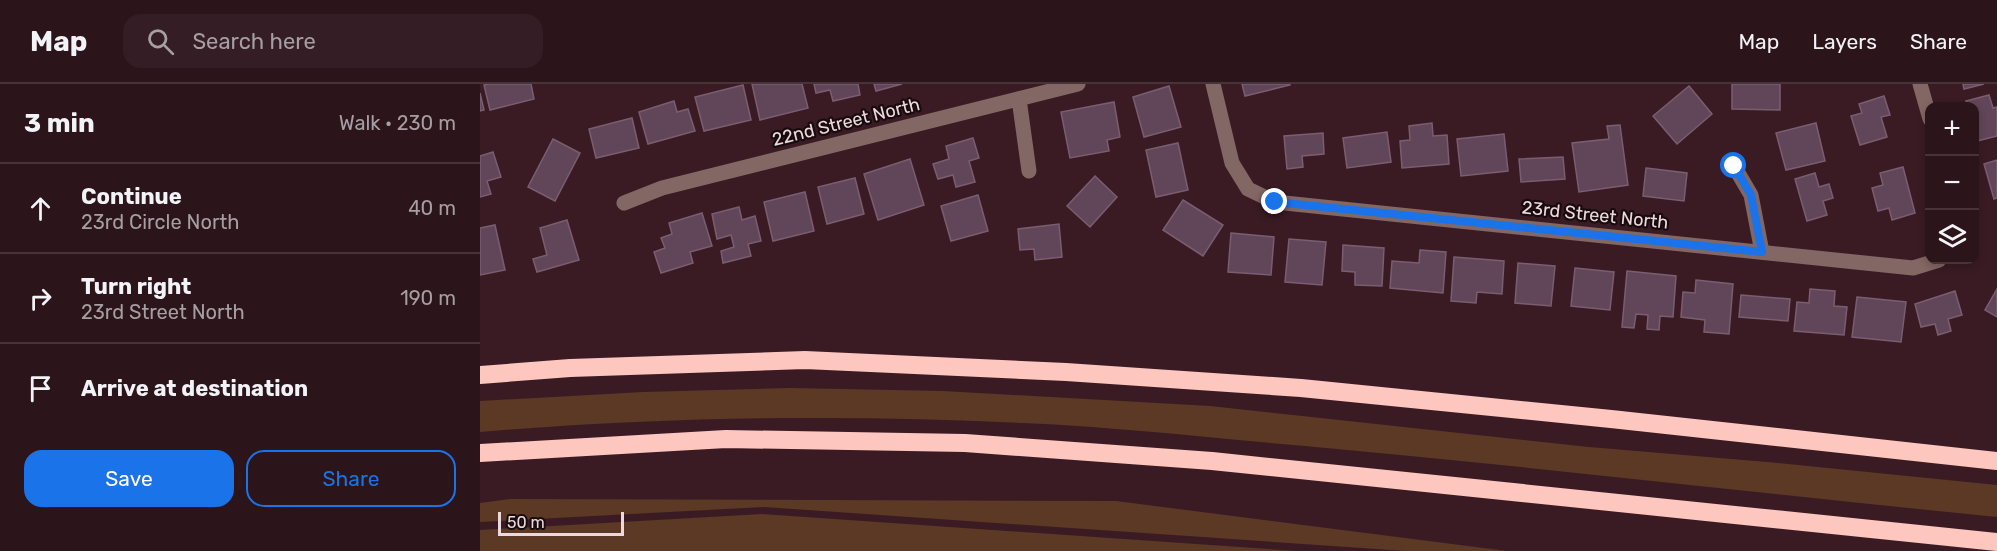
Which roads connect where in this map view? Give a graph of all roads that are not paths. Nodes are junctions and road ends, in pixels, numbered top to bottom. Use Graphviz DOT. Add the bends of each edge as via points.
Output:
graph roads {
  1 [pos="1078,84"];
  2 [pos="1213,84"];
  3 [pos="1920,84"];
  4 [pos="1019,99"];
  5 [pos="1925,103"];
  6 [pos="1734,166"];
  7 [pos="1029,171"];
  8 [pos="624,203"];
  9 [pos="1762,252"];
  10 [pos="1926,264"];
  11 [pos="480,375"];
  12 [pos="480,453"];
  13 [pos="1997,461"];
  14 [pos="1997,542"];
  1 -- 4 [label="street, 22nd Street North"];
  2 -- 9 [label="street, 23rd Street North" via="1232,163 1248,189 1275,202"];
  3 -- 5 [label="street"];
  4 -- 7 [label="street"];
  4 -- 8 [label="street, 22nd Street North" via="662,188"];
  6 -- 9 [label="street" via="1751,195"];
  9 -- 10 [label="street, 23rd Street North" via="1912,268"];
  11 -- 13 [label="highway" via="805,360 1066,372 1301,388"];
  12 -- 14 [label="highway" via="726,439 965,443 1212,461"];
}
